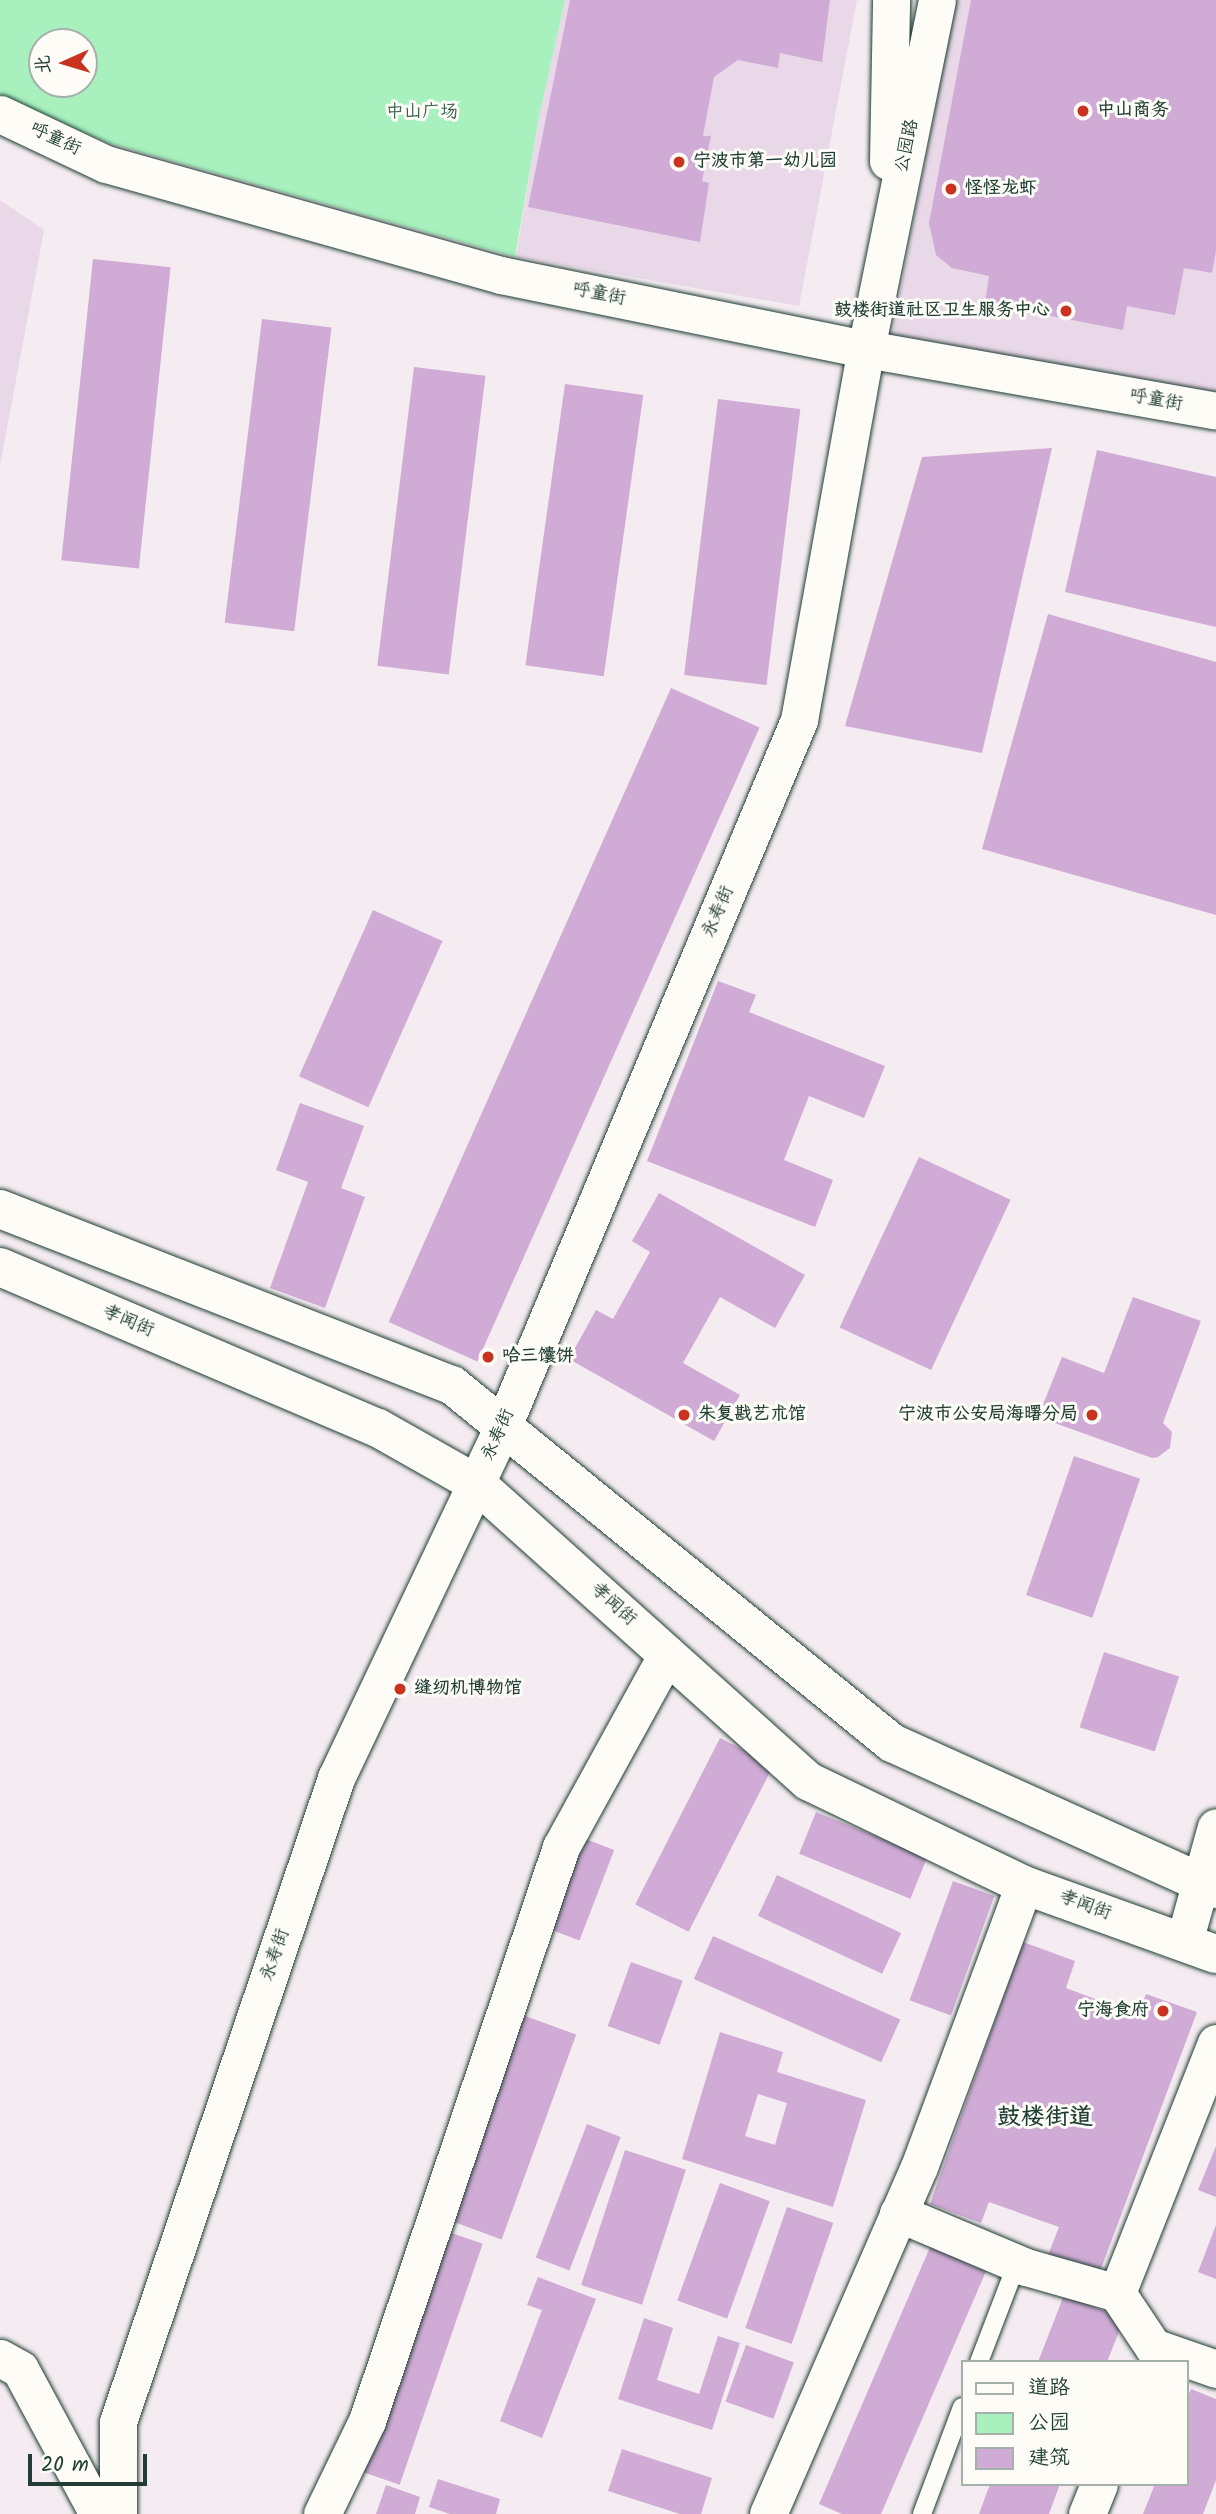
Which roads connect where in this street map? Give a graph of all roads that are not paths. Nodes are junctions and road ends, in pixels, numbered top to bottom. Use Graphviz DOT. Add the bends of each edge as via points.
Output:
graph roads {
  1 [pos="891,0"];
  2 [pos="937,0"];
  3 [pos="0,114"];
  4 [pos="866,349"];
  5 [pos="1216,411"];
  6 [pos="0,1209"];
  7 [pos="0,1267"];
  8 [pos="503,1426"];
  9 [pos="477,1484"];
  10 [pos="667,1654"];
  11 [pos="1216,1827"];
  12 [pos="1024,1885"];
  13 [pos="1209,1886"];
  14 [pos="1200,1948"];
  15 [pos="1216,2043"];
  16 [pos="898,2213"];
  17 [pos="1017,2263"];
  18 [pos="1117,2293"];
  19 [pos="1150,2354"];
  20 [pos="0,2358"];
  21 [pos="980,2360"];
  22 [pos="1175,2360"];
  23 [pos="1188,2363"];
  24 [pos="1216,2370"];
  25 [pos="960,2411"];
  26 [pos="1098,2486"];
  27 [pos="769,2513"];
  28 [pos="98,2514"];
  29 [pos="118,2514"];
  30 [pos="322,2514"];
  31 [pos="922,2514"];
  32 [pos="1087,2514"];
  1 -- 4 [label="street, 公园路" via="888,194 876,310"];
  2 -- 4 [label="street, 公园路"];
  3 -- 4 [label="street, 呼童街" via="106,164 351,235 501,275"];
  4 -- 5 [label="street, 呼童街"];
  4 -- 8 [label="street, 永寿街" via="799,720"];
  6 -- 8 [label="street" via="452,1385"];
  7 -- 9 [label="street, 孝闻街" via="378,1428"];
  8 -- 9 [label="street, 永寿街"];
  8 -- 13 [label="street" via="892,1743"];
  9 -- 10 [label="street, 孝闻街"];
  9 -- 29 [label="street, 永寿街" via="336,1778 118,2423"];
  10 -- 12 [label="street, 孝闻街" via="808,1781"];
  10 -- 30 [label="street" via="561,1847 367,2421"];
  11 -- 13 [label="street"];
  12 -- 14 [label="street, 孝闻街"];
  12 -- 16 [label="street"];
  13 -- 14 [label="street"];
  15 -- 18 [label="street"];
  16 -- 17 [label="street"];
  16 -- 27 [label="street"];
  17 -- 18 [label="street"];
  17 -- 21 [label="lane"];
  18 -- 19 [label="street"];
  19 -- 22 [label="street"];
  20 -- 28 [label="street" via="20,2369"];
  23 -- 24 [label="street"];
  25 -- 31 [label="lane"];
  26 -- 32 [label="street"];
}
